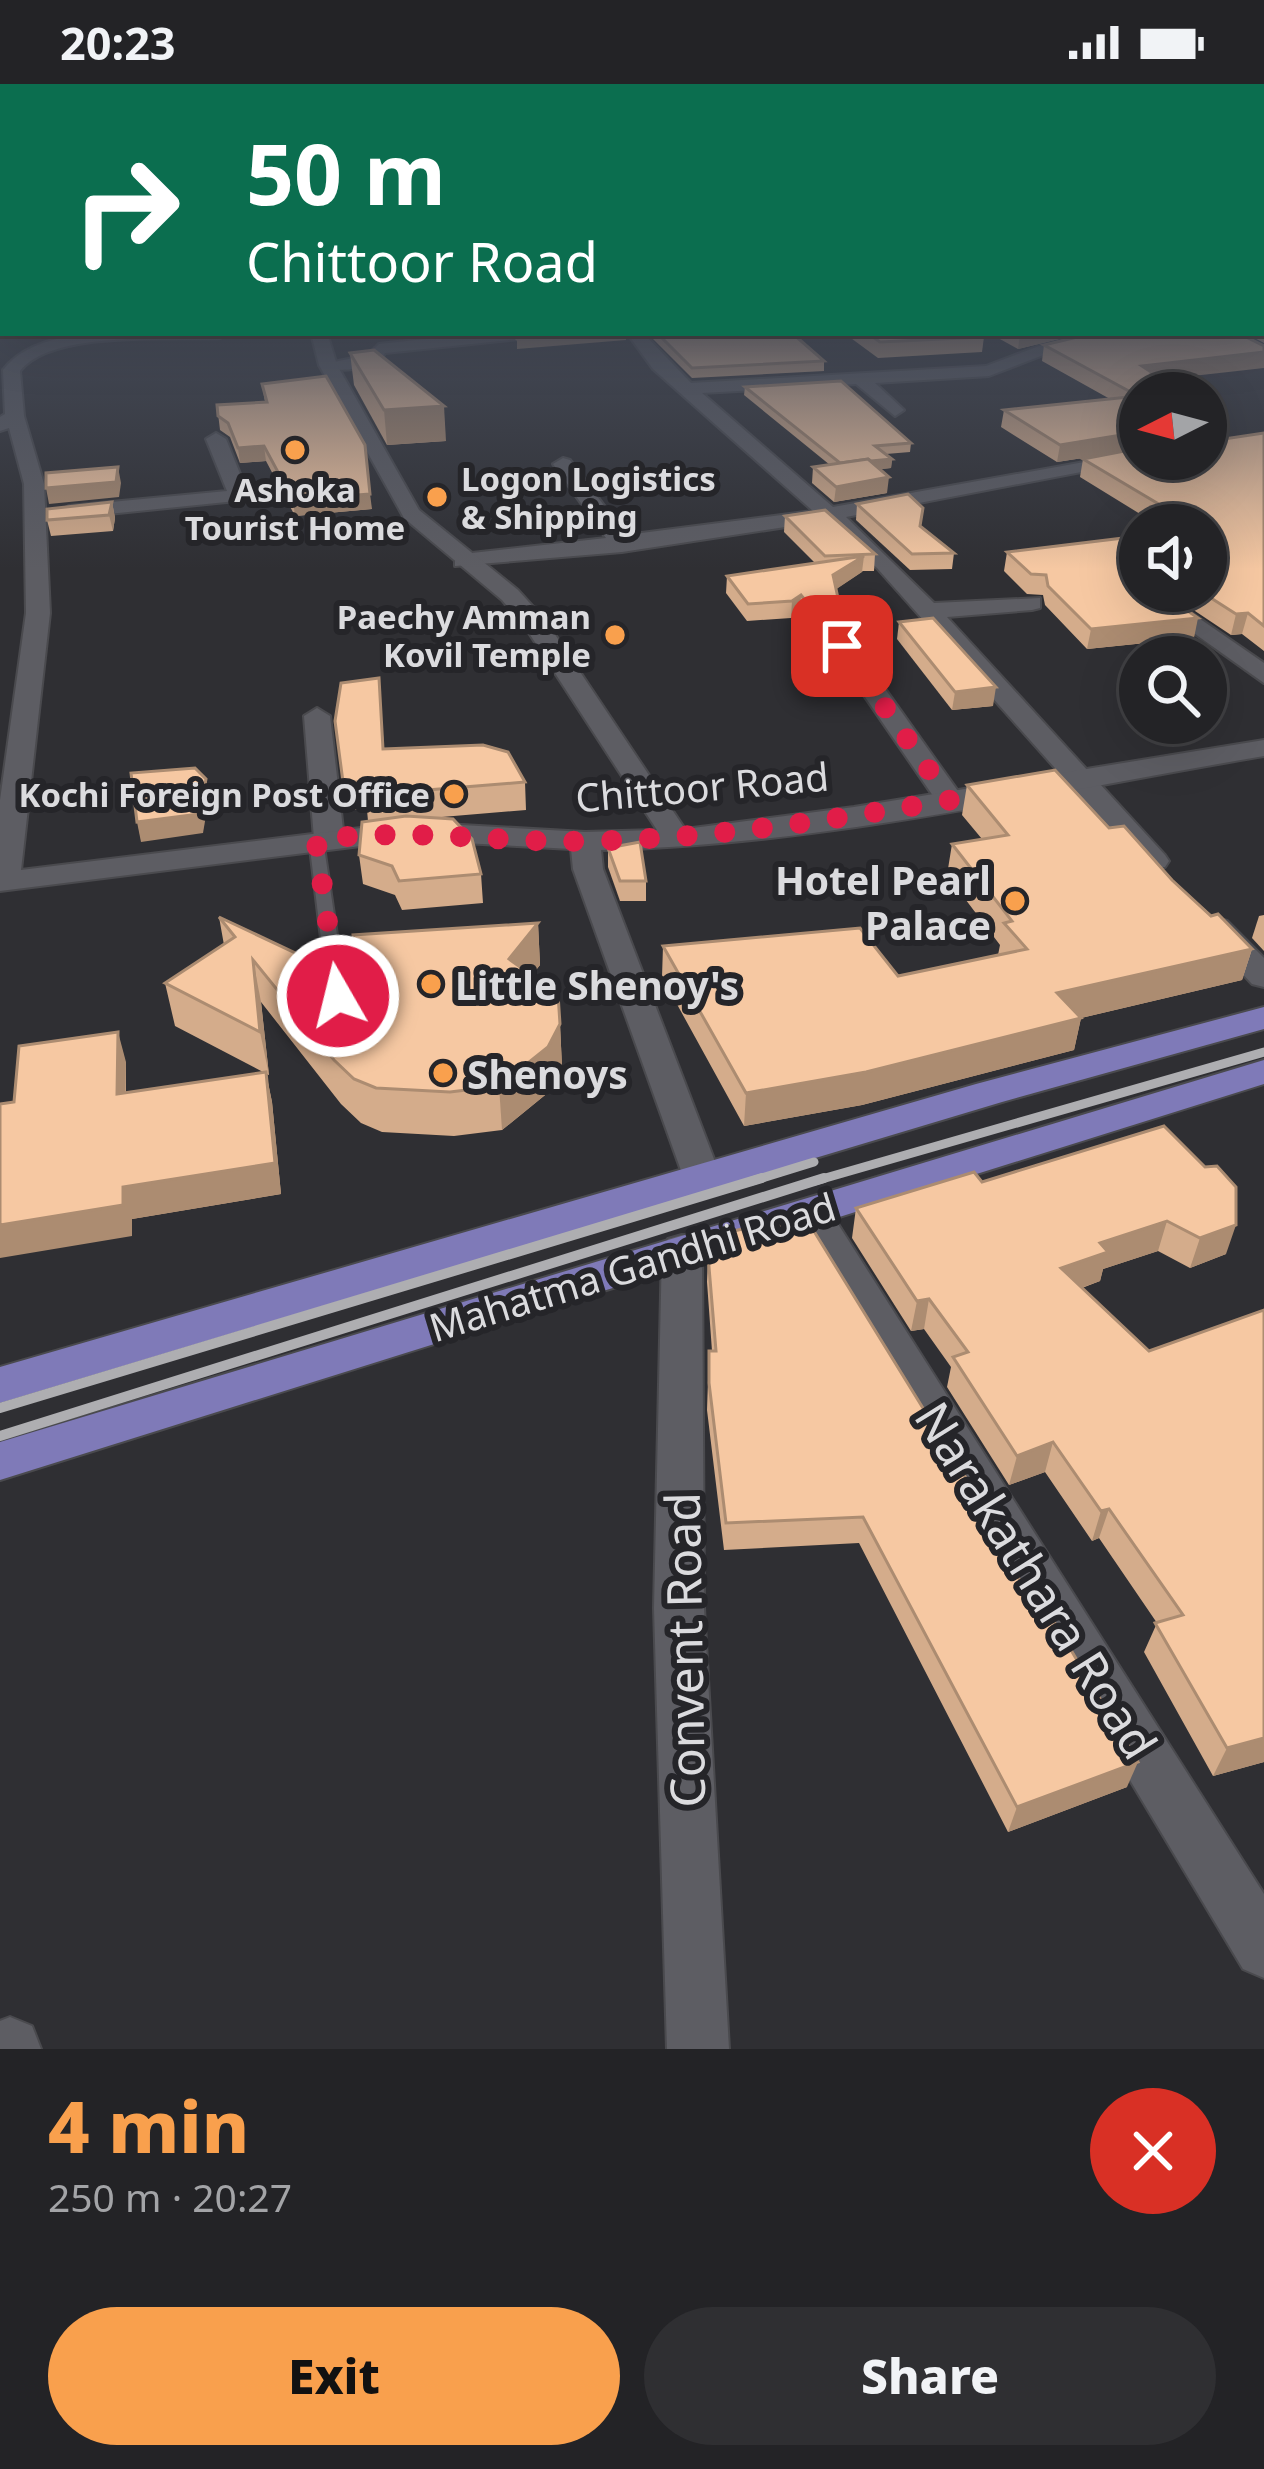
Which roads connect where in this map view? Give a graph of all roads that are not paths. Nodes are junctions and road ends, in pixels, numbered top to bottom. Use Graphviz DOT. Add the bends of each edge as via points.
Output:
graph roads {
  1 [pos="9,386"];
  2 [pos="340,386"];
  3 [pos="683,386"];
  4 [pos="734,386"];
  5 [pos="868,386"];
  6 [pos="686,389"];
  7 [pos="895,410"];
  8 [pos="8,420"];
  9 [pos="216,440"];
  10 [pos="1119,462"];
  11 [pos="563,464"];
  12 [pos="829,511"];
  13 [pos="35,515"];
  14 [pos="622,545"];
  15 [pos="463,561"];
  16 [pos="1032,603"];
  17 [pos="929,611"];
  18 [pos="1179,612"];
  19 [pos="842,646"];
  20 [pos="1264,675"];
  21 [pos="317,716"];
  22 [pos="1262,750"];
  23 [pos="1082,778"];
  24 [pos="950,800"];
  25 [pos="323,839"];
  26 [pos="677,839"];
  27 [pos="585,842"];
  28 [pos="1166,875"];
  29 [pos="2,882"];
  30 [pos="1197,909"];
  31 [pos="1264,977"];
  32 [pos="338,996"];
  33 [pos="1264,1018"];
  34 [pos="1264,1072"];
  35 [pos="702,1180"];
  36 [pos="810,1212"];
  37 [pos="682,1250"];
  38 [pos="0,1385"];
  39 [pos="0,1461"];
  40 [pos="1264,1948"];
  41 [pos="698,2049"];
  1 -- 8 [label="street"];
  2 -- 15 [label="street" via="411,514"];
  3 -- 6 [label="street"];
  4 -- 6 [label="street"];
  5 -- 7 [label="street"];
  6 -- 12 [label="street"];
  8 -- 13 [label="street" via="34,484"];
  9 -- 13 [label="street" via="239,496"];
  10 -- 12 [label="street"];
  11 -- 14 [label="street"];
  12 -- 14 [label="street"];
  12 -- 17 [label="street"];
  13 -- 29 [label="street" via="38,614"];
  14 -- 15 [label="street"];
  15 -- 26 [label="street" via="537,626"];
  16 -- 17 [label="street"];
  17 -- 23 [label="street"];
  18 -- 20 [label="street"];
  19 -- 24 [label="street"];
  21 -- 25 [label="street"];
  22 -- 23 [label="street, Chittoor Road"];
  23 -- 24 [label="street, Chittoor Road"];
  23 -- 28 [label="street"];
  24 -- 26 [label="street, Chittoor Road"];
  25 -- 27 [label="street, Chittoor Road" via="409,831"];
  25 -- 29 [label="street, Chittoor Road"];
  25 -- 32 [label="lane"];
  26 -- 27 [label="street, Chittoor Road"];
  27 -- 35 [label="street"];
  30 -- 31 [label="street"];
  33 -- 35 [label="main road, Mahatma Gandhi Road"];
  34 -- 36 [label="main road, Mahatma Gandhi Road"];
  35 -- 38 [label="main road, Mahatma Gandhi Road"];
  36 -- 37 [label="main road, Mahatma Gandhi Road"];
  36 -- 40 [label="street, Narakathara Road"];
  37 -- 39 [label="main road, Mahatma Gandhi Road"];
  37 -- 41 [label="street, Convent Road" via="679,1608"];
}
